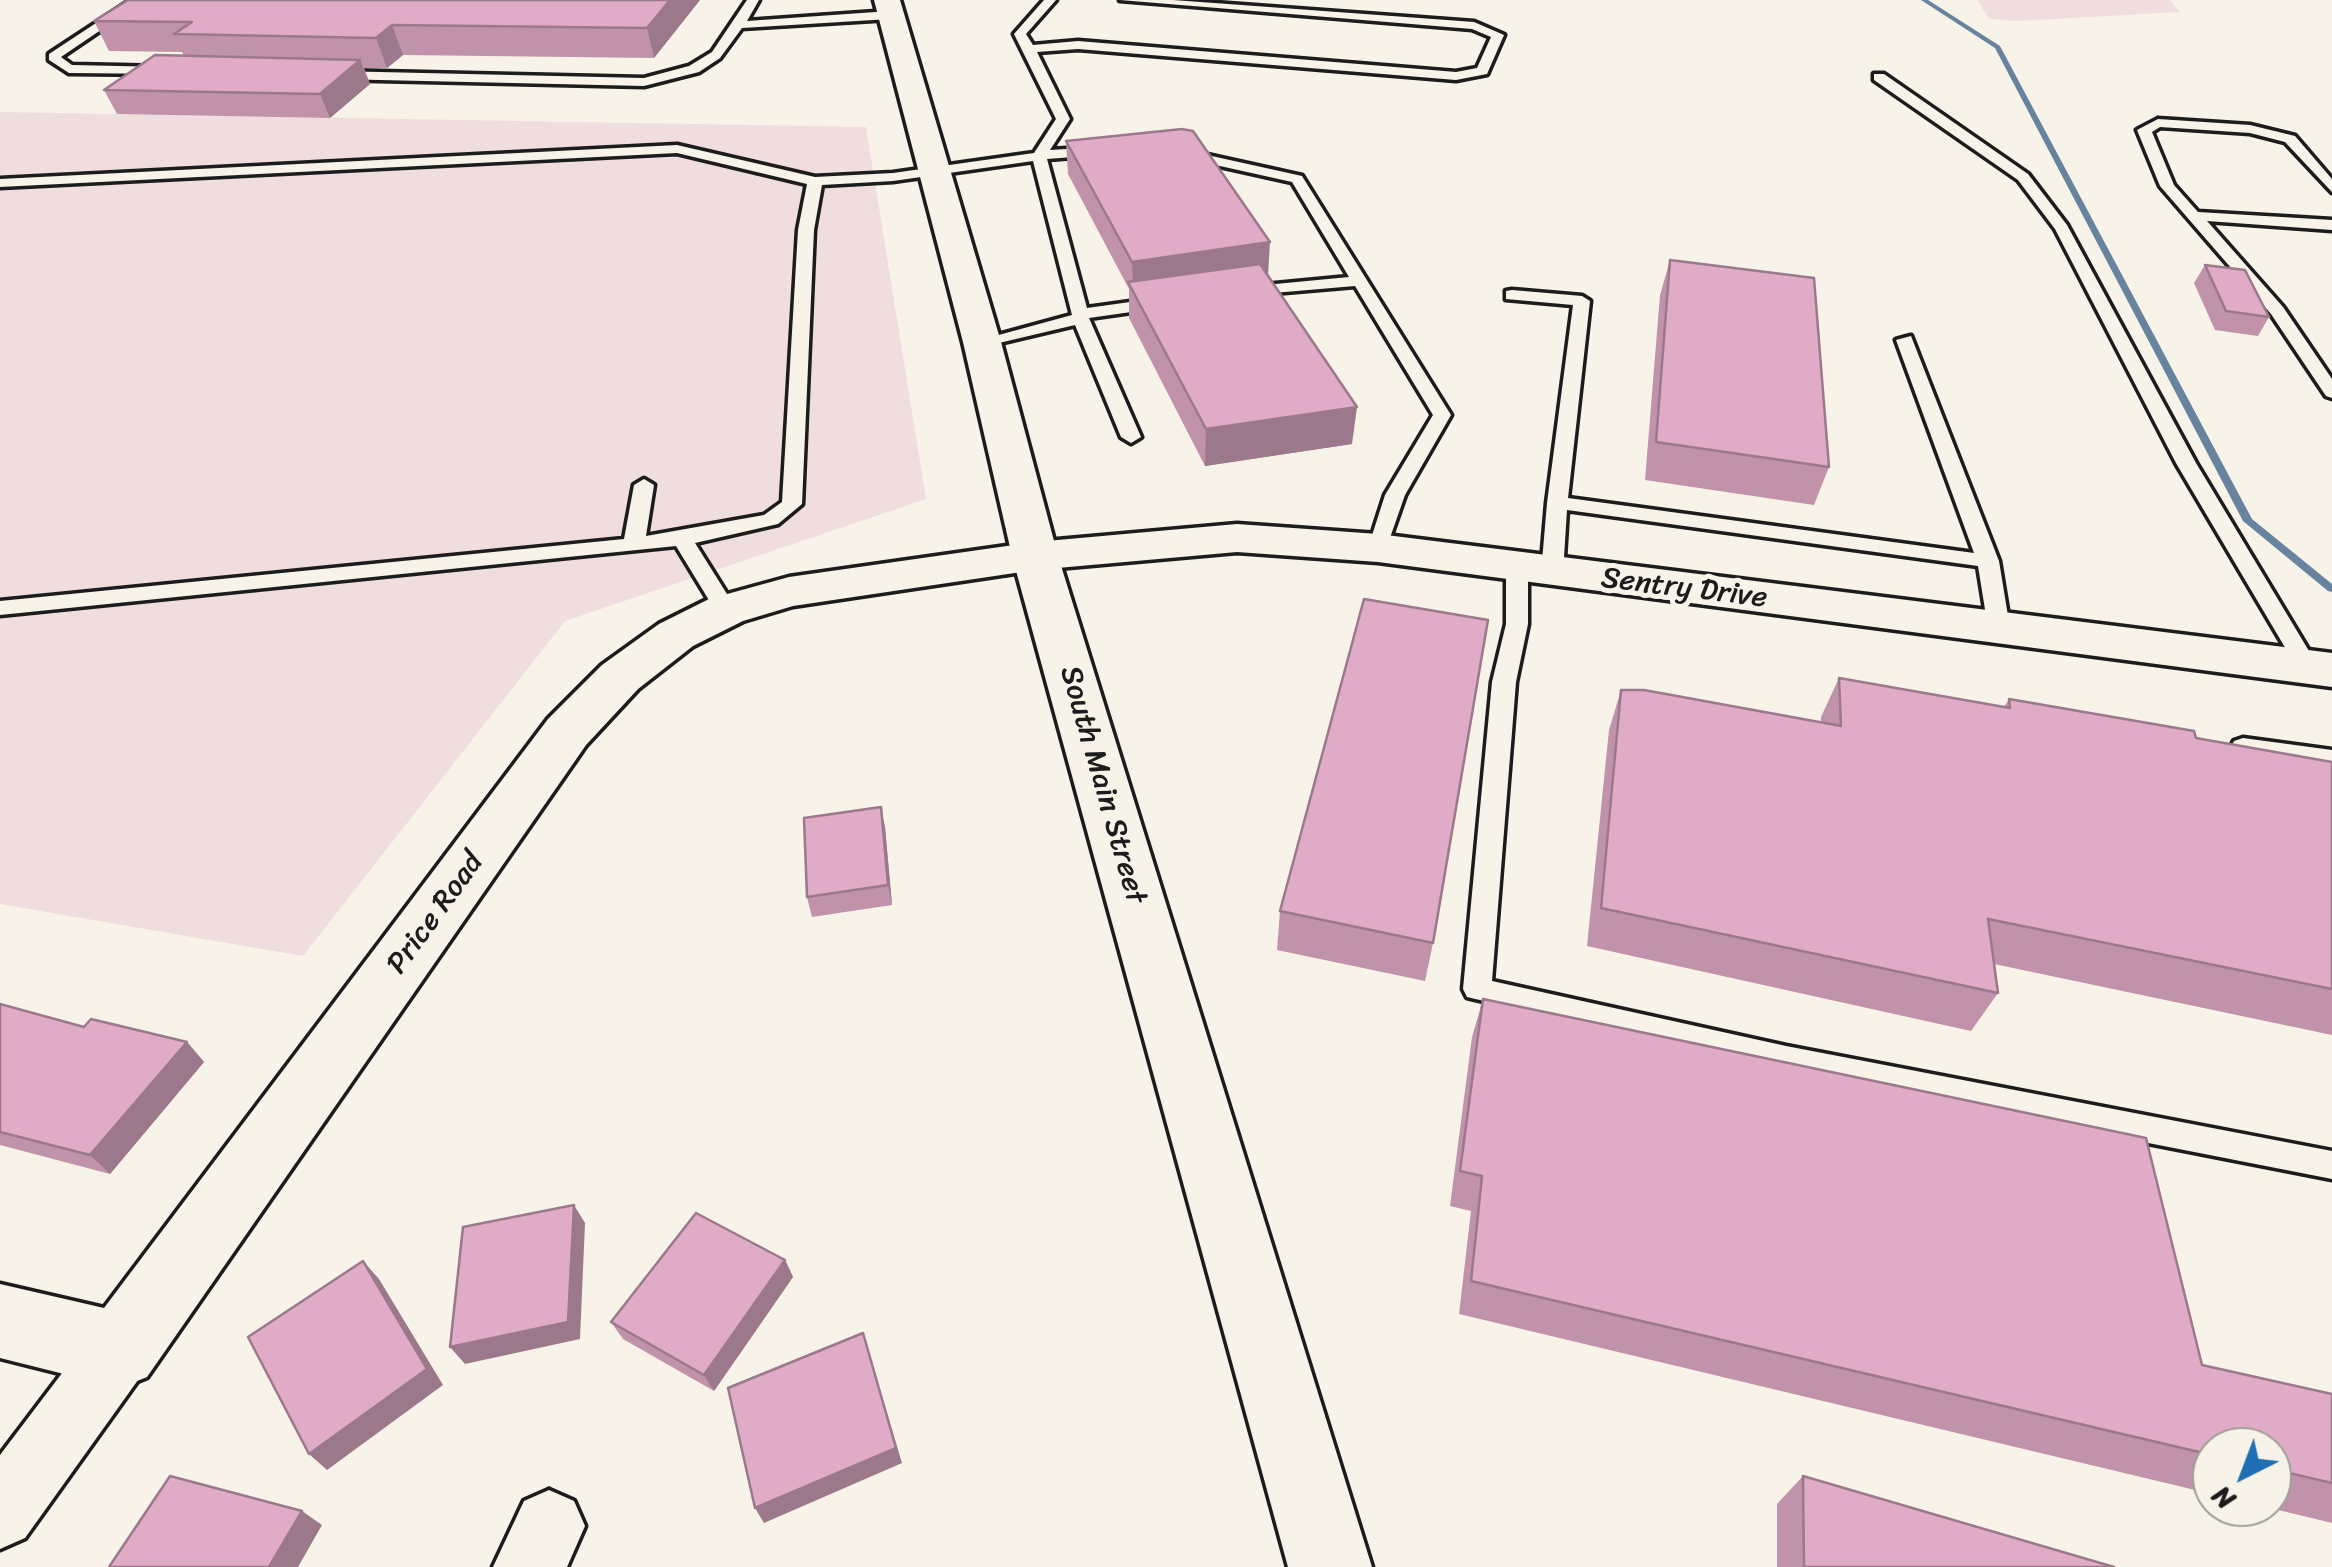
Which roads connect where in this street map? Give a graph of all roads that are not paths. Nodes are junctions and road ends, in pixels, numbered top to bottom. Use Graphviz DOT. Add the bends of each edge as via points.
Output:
graph roads {
  1 [pos="139,0"];
  2 [pos="753,0"];
  3 [pos="1050,0"];
  4 [pos="1126,0"];
  5 [pos="888,7"];
  6 [pos="738,25"];
  7 [pos="1030,48"];
  8 [pos="188,72"];
  9 [pos="327,75"];
  10 [pos="1878,77"];
  11 [pos="1113,151"];
  12 [pos="1170,151"];
  13 [pos="1039,156"];
  14 [pos="935,171"];
  15 [pos="816,182"];
  16 [pos="0,183"];
  17 [pos="2332,188"];
  18 [pos="2194,216"];
  19 [pos="2332,225"];
  20 [pos="1360,281"];
  21 [pos="1218,294"];
  22 [pos="1512,295"];
  23 [pos="1179,300"];
  24 [pos="1080,316"];
  25 [pos="1905,340"];
  26 [pos="982,342"];
  27 [pos="2332,392"];
  28 [pos="1131,437"];
  29 [pos="644,486"];
  30 [pos="1556,503"];
  31 [pos="682,539"];
  32 [pos="634,543"];
  33 [pos="1378,548"];
  34 [pos="1035,556"];
  35 [pos="1988,561"];
  36 [pos="1535,570"];
  37 [pos="0,608"];
  38 [pos="726,610"];
  39 [pos="2000,628"];
  40 [pos="2320,668"];
  41 [pos="2211,744"];
  42 [pos="2332,759"];
  43 [pos="2332,1165"];
  44 [pos="0,1321"];
  45 [pos="120,1350"];
  46 [pos="0,1513"];
  47 [pos="1330,1567"];
  1 -- 8 [label="lane" via="53,57 69,70"];
  2 -- 6 [label="lane"];
  3 -- 7 [label="lane" via="1020,34"];
  4 -- 7 [label="lane" via="1474,26 1498,35 1482,70 1456,76 1078,45"];
  5 -- 6 [label="lane"];
  5 -- 14 [label="main road, South Main Street"];
  6 -- 9 [label="lane" via="716,56 644,82"];
  7 -- 13 [label="lane" via="1063,120"];
  10 -- 40 [label="lane" via="2024,177 2062,228 2186,463"];
  11 -- 13 [label="lane"];
  12 -- 20 [label="lane" via="1297,179"];
  13 -- 14 [label="lane"];
  13 -- 24 [label="lane"];
  14 -- 15 [label="lane"];
  14 -- 26 [label="main road, South Main Street"];
  15 -- 16 [label="lane" via="677,149"];
  15 -- 31 [label="lane" via="806,230 792,504 770,520"];
  17 -- 18 [label="lane" via="2290,139 2158,123 2144,130 2167,186"];
  18 -- 19 [label="lane"];
  18 -- 27 [label="lane" via="2277,311"];
  20 -- 21 [label="lane"];
  20 -- 33 [label="lane" via="1442,414 1396,495"];
  22 -- 30 [label="lane" via="1582,301"];
  23 -- 24 [label="lane"];
  24 -- 26 [label="lane"];
  24 -- 28 [label="lane"];
  25 -- 35 [label="lane"];
  26 -- 34 [label="main road, South Main Street"];
  29 -- 32 [label="lane"];
  30 -- 35 [label="lane"];
  30 -- 36 [label="lane"];
  31 -- 32 [label="lane"];
  31 -- 38 [label="lane"];
  32 -- 37 [label="lane"];
  33 -- 34 [label="main road, Sentry Drive" via="1236,538"];
  33 -- 36 [label="main road, Sentry Drive"];
  34 -- 38 [label="main road, Price Road" via="789,592"];
  34 -- 47 [label="main road, South Main Street"];
  35 -- 39 [label="lane"];
  36 -- 39 [label="main road, Sentry Drive"];
  36 -- 43 [label="lane" via="1504,682 1478,989 1786,1060"];
  38 -- 45 [label="main road, Price Road" via="676,634 620,676 567,732"];
  39 -- 40 [label="main road, Sentry Drive"];
  41 -- 42 [label="lane"];
  44 -- 45 [label="main road"];
  45 -- 46 [label="street, Price Road"];
}
